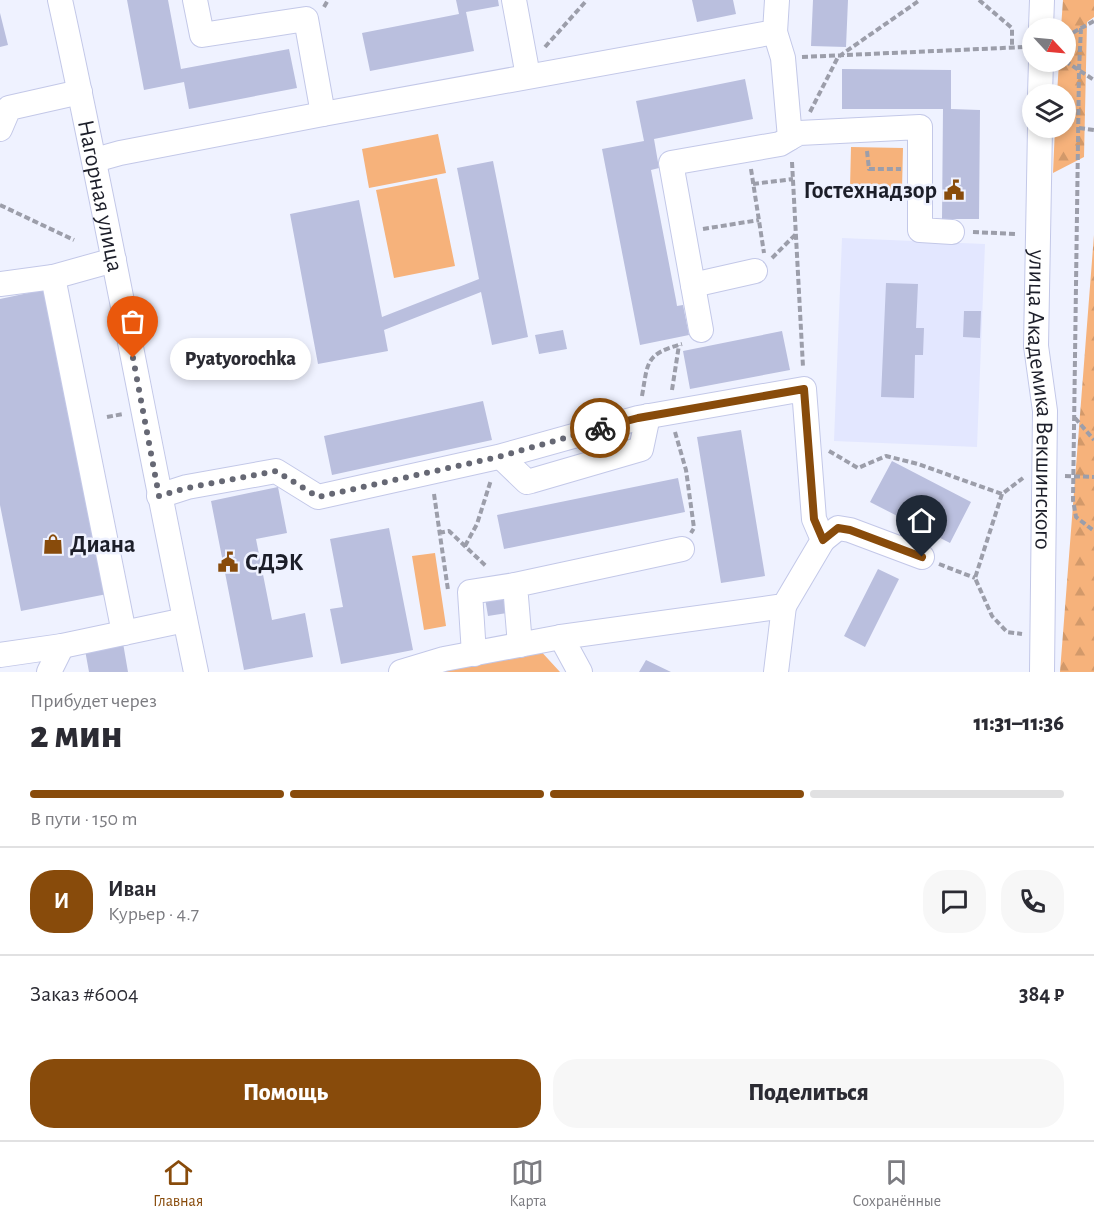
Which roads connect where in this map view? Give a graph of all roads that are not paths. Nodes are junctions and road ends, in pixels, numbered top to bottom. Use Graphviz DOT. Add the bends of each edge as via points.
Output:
graph roads {
  1 [pos="60,0"];
  2 [pos="195,0"];
  3 [pos="514,0"];
  4 [pos="777,0"];
  5 [pos="1042,0"];
  6 [pos="1041,18"];
  7 [pos="775,32"];
  8 [pos="527,72"];
  9 [pos="80,92"];
  10 [pos="323,114"];
  11 [pos="3,116"];
  12 [pos="1040,138"];
  13 [pos="794,143"];
  14 [pos="95,160"];
  15 [pos="952,231"];
  16 [pos="114,260"];
  17 [pos="755,272"];
  18 [pos="53,277"];
  19 [pos="0,284"];
  20 [pos="693,285"];
  21 [pos="701,330"];
  22 [pos="652,415"];
  23 [pos="500,457"];
  24 [pos="159,496"];
  25 [pos="823,540"];
  26 [pos="682,549"];
  27 [pos="922,557"];
  28 [pos="511,586"];
  29 [pos="784,606"];
  30 [pos="185,620"];
  31 [pos="124,633"];
  32 [pos="561,637"];
  33 [pos="520,645"];
  34 [pos="62,646"];
  35 [pos="474,654"];
  36 [pos="0,655"];
  37 [pos="49,672"];
  38 [pos="196,672"];
  39 [pos="401,672"];
  40 [pos="580,672"];
  41 [pos="776,672"];
  42 [pos="1042,672"];
  1 -- 9 [label="street, Нагорная улица"];
  2 -- 10 [label="street" via="202,35 306,19"];
  3 -- 8 [label="street"];
  4 -- 7 [label="street"];
  5 -- 6 [label="street"];
  7 -- 8 [label="street"];
  7 -- 13 [label="street" via="783,58"];
  8 -- 10 [label="street"];
  9 -- 11 [label="street"];
  9 -- 14 [label="street, Нагорная улица"];
  10 -- 14 [label="street"];
  12 -- 42 [label="street, улица Академика Векшинского" via="1036,346 1045,411"];
  13 -- 15 [label="street" via="920,128 920,230"];
  13 -- 20 [label="street" via="671,163"];
  14 -- 16 [label="street, Нагорная улица"];
  16 -- 18 [label="street"];
  16 -- 24 [label="street, Нагорная улица"];
  17 -- 20 [label="street"];
  18 -- 19 [label="street"];
  18 -- 31 [label="street"];
  20 -- 21 [label="street"];
  22 -- 23 [label="street"];
  22 -- 23 [label="street" via="641,449 531,481 527,482"];
  22 -- 25 [label="street" via="804,389 814,519"];
  23 -- 24 [label="street" via="318,497 276,471"];
  24 -- 30 [label="street, Нагорная улица"];
  25 -- 27 [label="street" via="838,528 850,530"];
  25 -- 29 [label="street"];
  26 -- 28 [label="street"];
  28 -- 33 [label="street"];
  28 -- 35 [label="street" via="470,592"];
  29 -- 32 [label="street"];
  29 -- 41 [label="street"];
  30 -- 31 [label="street"];
  30 -- 38 [label="street, Нагорная улица"];
  31 -- 34 [label="street"];
  32 -- 33 [label="street"];
  32 -- 40 [label="street"];
  33 -- 35 [label="street"];
  34 -- 36 [label="street"];
  34 -- 37 [label="street"];
  35 -- 39 [label="street"];
}
